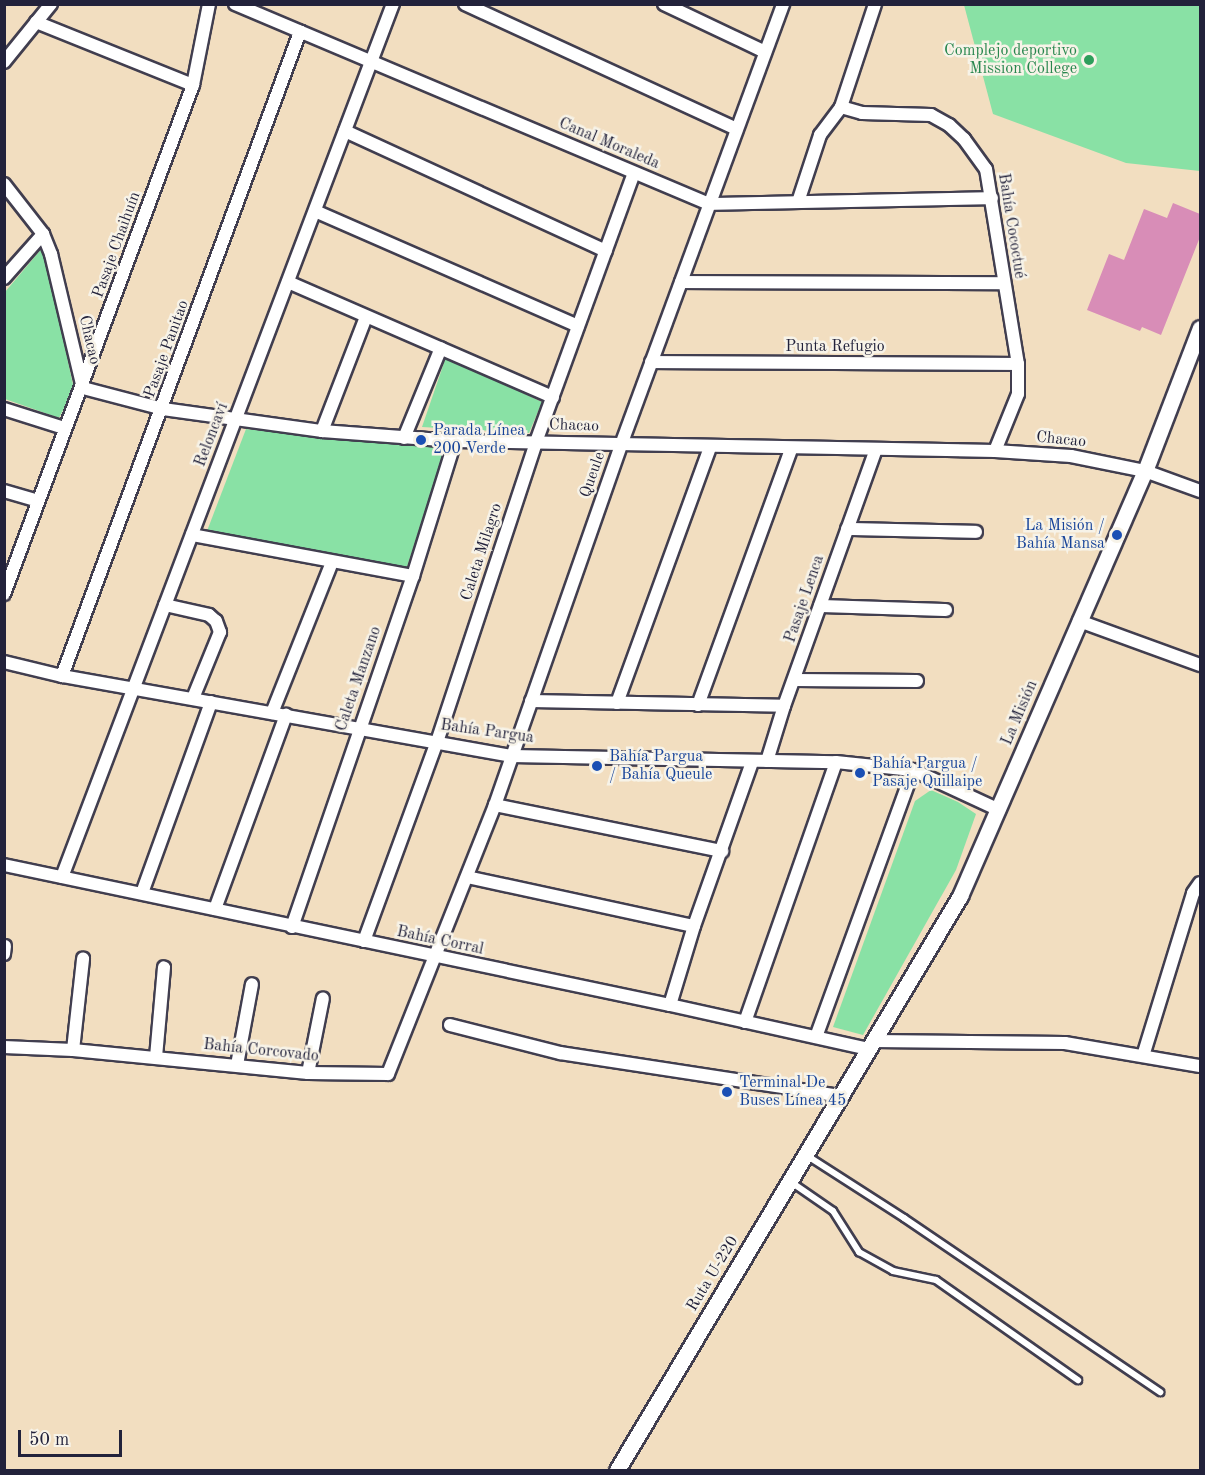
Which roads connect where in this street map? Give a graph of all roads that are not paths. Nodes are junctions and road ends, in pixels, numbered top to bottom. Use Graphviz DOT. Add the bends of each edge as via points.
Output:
graph roads {
  1 [pos="51,4"];
  2 [pos="209,4"];
  3 [pos="235,4"];
  4 [pos="393,4"];
  5 [pos="465,4"];
  6 [pos="664,4"];
  7 [pos="783,4"];
  8 [pos="875,4"];
  9 [pos="36,22"];
  10 [pos="300,32"];
  11 [pos="765,52"];
  12 [pos="4,62"];
  13 [pos="371,62"];
  14 [pos="193,85"];
  15 [pos="841,107"];
  16 [pos="737,129"];
  17 [pos="345,131"];
  18 [pos="634,173"];
  19 [pos="4,184"];
  20 [pos="992,198"];
  21 [pos="798,202"];
  22 [pos="710,204"];
  23 [pos="315,211"];
  24 [pos="43,234"];
  25 [pos="606,251"];
  26 [pos="4,278"];
  27 [pos="288,282"];
  28 [pos="681,282"];
  29 [pos="1004,283"];
  30 [pos="366,317"];
  31 [pos="578,326"];
  32 [pos="1200,328"];
  33 [pos="441,348"];
  34 [pos="651,362"];
  35 [pos="1018,364"];
  36 [pos="83,388"];
  37 [pos="553,397"];
  38 [pos="4,409"];
  39 [pos="163,410"];
  40 [pos="236,419"];
  41 [pos="64,428"];
  42 [pos="322,431"];
  43 [pos="404,438"];
  44 [pos="455,441"];
  45 [pos="536,442"];
  46 [pos="621,445"];
  47 [pos="710,447"];
  48 [pos="791,449"];
  49 [pos="876,449"];
  50 [pos="995,451"];
  51 [pos="1145,471"];
  52 [pos="4,490"];
  53 [pos="1200,491"];
  54 [pos="38,501"];
  55 [pos="847,529"];
  56 [pos="976,532"];
  57 [pos="192,535"];
  58 [pos="332,562"];
  59 [pos="412,576"];
  60 [pos="7,579"];
  61 [pos="4,594"];
  62 [pos="165,605"];
  63 [pos="820,606"];
  64 [pos="946,610"];
  65 [pos="1079,621"];
  66 [pos="4,662"];
  67 [pos="1200,665"];
  68 [pos="63,676"];
  69 [pos="795,680"];
  70 [pos="917,681"];
  71 [pos="134,688"];
  72 [pos="193,698"];
  73 [pos="531,701"];
  74 [pos="211,702"];
  75 [pos="617,703"];
  76 [pos="698,705"];
  77 [pos="784,706"];
  78 [pos="272,712"];
  79 [pos="285,715"];
  80 [pos="360,728"];
  81 [pos="437,742"];
  82 [pos="512,756"];
  83 [pos="767,761"];
  84 [pos="752,762"];
  85 [pos="836,762"];
  86 [pos="913,770"];
  87 [pos="495,805"];
  88 [pos="999,810"];
  89 [pos="722,851"];
  90 [pos="4,866"];
  91 [pos="62,877"];
  92 [pos="467,877"];
  93 [pos="1200,883"];
  94 [pos="142,892"];
  95 [pos="215,909"];
  96 [pos="694,926"];
  97 [pos="292,927"];
  98 [pos="364,941"];
  99 [pos="436,957"];
  100 [pos="83,959"];
  101 [pos="164,967"];
  102 [pos="252,984"];
  103 [pos="323,998"];
  104 [pos="670,1005"];
  105 [pos="745,1022"];
  106 [pos="450,1025"];
  107 [pos="816,1037"];
  108 [pos="872,1045"];
  109 [pos="4,1047"];
  110 [pos="73,1050"];
  111 [pos="1143,1056"];
  112 [pos="156,1057"];
  113 [pos="237,1065"];
  114 [pos="1200,1066"];
  115 [pos="308,1073"];
  116 [pos="840,1096"];
  117 [pos="806,1154"];
  118 [pos="790,1181"];
  119 [pos="1078,1380"];
  120 [pos="1160,1392"];
  121 [pos="617,1470"];
  1 -- 9 [label="street"];
  2 -- 14 [label="street, Pasaje Chaihuín"];
  3 -- 10 [label="street, Canal Moraleda"];
  4 -- 13 [label="street, Reloncaví"];
  5 -- 16 [label="street"];
  6 -- 11 [label="street"];
  7 -- 11 [label="street, Queule"];
  8 -- 15 [label="street"];
  9 -- 12 [label="street"];
  9 -- 14 [label="street"];
  10 -- 13 [label="street, Canal Moraleda"];
  10 -- 39 [label="street, Pasaje Panitao"];
  11 -- 16 [label="street, Queule"];
  13 -- 17 [label="street, Reloncaví"];
  13 -- 18 [label="street, Canal Moraleda"];
  14 -- 36 [label="street, Pasaje Chaihuín"];
  15 -- 20 [label="street, Bahía Cococtué" via="862,112 931,115 949,125 986,169"];
  15 -- 21 [label="street" via="820,135"];
  16 -- 22 [label="street, Queule"];
  17 -- 23 [label="street, Reloncaví"];
  17 -- 25 [label="street"];
  18 -- 22 [label="street, Canal Moraleda"];
  18 -- 25 [label="street, Caleta Milagro"];
  19 -- 24 [label="street, Chacao"];
  20 -- 21 [label="street, Canal Moraleda"];
  20 -- 29 [label="street, Bahía Cococtué"];
  21 -- 22 [label="street, Canal Moraleda"];
  22 -- 28 [label="street, Queule"];
  23 -- 27 [label="street, Reloncaví"];
  23 -- 31 [label="street"];
  24 -- 26 [label="street"];
  24 -- 36 [label="street, Chacao"];
  25 -- 31 [label="street, Caleta Milagro"];
  27 -- 30 [label="street"];
  27 -- 40 [label="street, Reloncaví"];
  28 -- 29 [label="street"];
  28 -- 34 [label="street, Queule"];
  29 -- 35 [label="street, Bahía Cococtué"];
  30 -- 33 [label="street"];
  30 -- 42 [label="street"];
  31 -- 37 [label="street, Caleta Milagro"];
  32 -- 51 [label="street, La Misión"];
  33 -- 37 [label="street"];
  33 -- 43 [label="street"];
  34 -- 35 [label="street, Punta Refugio"];
  34 -- 46 [label="street, Queule"];
  35 -- 50 [label="street, Bahía Cococtué" via="1018,393"];
  36 -- 39 [label="street, Chacao"];
  36 -- 41 [label="street, Pasaje Chaihuín"];
  37 -- 45 [label="street, Caleta Milagro"];
  38 -- 41 [label="street"];
  39 -- 40 [label="street, Chacao"];
  39 -- 68 [label="street, Pasaje Panitao"];
  40 -- 42 [label="street, Chacao"];
  40 -- 57 [label="street, Reloncaví"];
  41 -- 54 [label="street, Pasaje Chaihuín"];
  42 -- 43 [label="street, Chacao"];
  43 -- 44 [label="street, Chacao"];
  44 -- 45 [label="street, Chacao"];
  44 -- 59 [label="street, Caleta Manzano"];
  45 -- 46 [label="street, Chacao"];
  45 -- 81 [label="street, Caleta Milagro"];
  46 -- 47 [label="street, Chacao"];
  46 -- 73 [label="street, Queule"];
  47 -- 48 [label="street, Chacao"];
  47 -- 75 [label="street"];
  48 -- 49 [label="street, Chacao"];
  48 -- 76 [label="street"];
  49 -- 50 [label="street, Chacao"];
  49 -- 55 [label="street, Pasaje Lenca"];
  50 -- 51 [label="street, Chacao" via="1071,456"];
  51 -- 53 [label="street, Chacao"];
  51 -- 65 [label="street, La Misión"];
  52 -- 54 [label="street"];
  54 -- 60 [label="street, Pasaje Chaihuín"];
  55 -- 56 [label="street"];
  55 -- 63 [label="street, Pasaje Lenca"];
  57 -- 58 [label="street"];
  57 -- 62 [label="street, Reloncaví"];
  58 -- 59 [label="street"];
  58 -- 78 [label="street"];
  59 -- 80 [label="street, Caleta Manzano"];
  60 -- 61 [label="street, Pasaje Chaihuín"];
  62 -- 71 [label="street, Reloncaví"];
  62 -- 72 [label="street" via="210,615 220,632"];
  63 -- 64 [label="street"];
  63 -- 69 [label="street, Pasaje Lenca"];
  65 -- 67 [label="street"];
  65 -- 88 [label="street, La Misión"];
  66 -- 68 [label="street, Bahía Pargua"];
  68 -- 71 [label="street, Bahía Pargua"];
  69 -- 70 [label="street"];
  69 -- 77 [label="street, Pasaje Lenca"];
  71 -- 72 [label="street, Bahía Pargua"];
  71 -- 91 [label="street, Reloncaví"];
  72 -- 74 [label="street, Bahía Pargua"];
  73 -- 75 [label="street"];
  73 -- 82 [label="street, Queule"];
  74 -- 78 [label="street, Bahía Pargua"];
  74 -- 94 [label="street"];
  75 -- 76 [label="street"];
  76 -- 77 [label="street"];
  77 -- 83 [label="street, Pasaje Lenca"];
  78 -- 79 [label="street, Bahía Pargua"];
  79 -- 80 [label="street, Bahía Pargua"];
  79 -- 95 [label="street"];
  80 -- 81 [label="street, Bahía Pargua"];
  80 -- 97 [label="street, Caleta Manzano"];
  81 -- 82 [label="street, Bahía Pargua"];
  81 -- 98 [label="street, Caleta Milagro"];
  82 -- 84 [label="street, Bahía Pargua"];
  82 -- 87 [label="street, Queule"];
  83 -- 84 [label="street, Bahía Pargua"];
  83 -- 85 [label="street, Bahía Pargua"];
  84 -- 89 [label="street"];
  85 -- 86 [label="street, Bahía Pargua"];
  85 -- 105 [label="street"];
  86 -- 88 [label="street, Bahía Pargua"];
  86 -- 107 [label="street"];
  87 -- 89 [label="street"];
  87 -- 92 [label="street, Queule"];
  88 -- 108 [label="street, La Misión" via="960,896"];
  89 -- 96 [label="street"];
  90 -- 91 [label="street, Bahía Corral"];
  91 -- 94 [label="street, Bahía Corral"];
  92 -- 96 [label="street"];
  92 -- 99 [label="street, Queule"];
  93 -- 111 [label="street" via="1193,893"];
  94 -- 95 [label="street, Bahía Corral"];
  95 -- 97 [label="street, Bahía Corral"];
  96 -- 104 [label="street"];
  97 -- 98 [label="street, Bahía Corral"];
  98 -- 99 [label="street, Bahía Corral"];
  99 -- 104 [label="street, Bahía Corral"];
  99 -- 115 [label="street, Bahía Corcovado" via="388,1074"];
  100 -- 110 [label="street"];
  101 -- 112 [label="street"];
  102 -- 113 [label="street"];
  103 -- 115 [label="street"];
  104 -- 105 [label="street, Bahía Corral"];
  105 -- 107 [label="street, Bahía Corral"];
  106 -- 116 [label="street" via="560,1053"];
  107 -- 108 [label="street, Bahía Corral"];
  108 -- 111 [label="street, Bahía Corral" via="1065,1043"];
  108 -- 116 [label="street, La Misión"];
  109 -- 110 [label="street, Bahía Corcovado"];
  110 -- 112 [label="street, Bahía Corcovado"];
  111 -- 114 [label="street, Bahía Corral"];
  112 -- 113 [label="street, Bahía Corcovado"];
  113 -- 115 [label="street, Bahía Corcovado"];
  116 -- 117 [label="street, Ruta U-220"];
  117 -- 118 [label="street, Ruta U-220"];
  117 -- 120 [label="lane"];
  118 -- 119 [label="lane" via="833,1210 859,1252 893,1271 936,1280"];
  118 -- 121 [label="street, Ruta U-220"];
}
